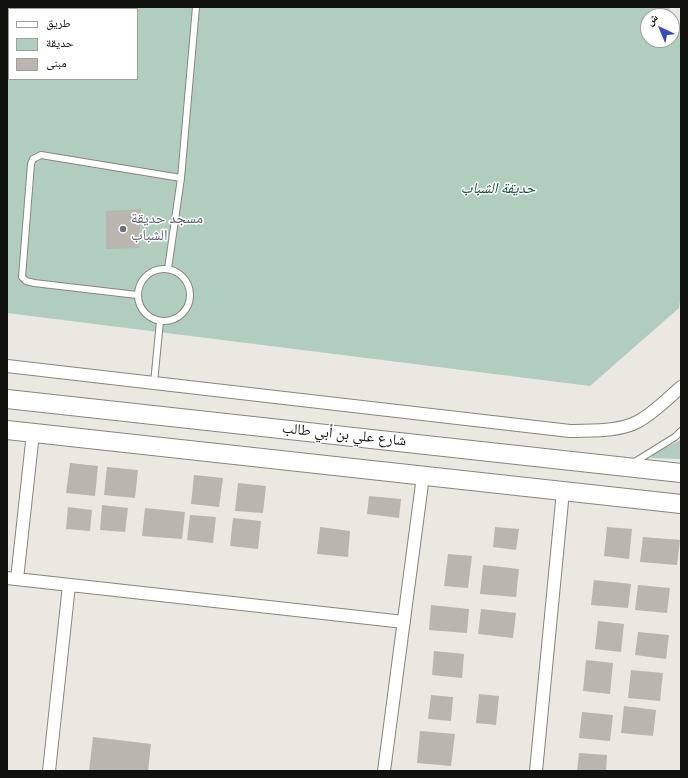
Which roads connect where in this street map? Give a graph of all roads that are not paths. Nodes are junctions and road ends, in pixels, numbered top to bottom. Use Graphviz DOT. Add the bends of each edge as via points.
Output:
graph roads {
  1 [pos="196,7"];
  2 [pos="181,178"];
  3 [pos="168,269"];
  4 [pos="137,295"];
  5 [pos="160,321"];
  6 [pos="7,366"];
  7 [pos="154,383"];
  8 [pos="681,387"];
  9 [pos="7,399"];
  10 [pos="7,430"];
  11 [pos="681,431"];
  12 [pos="33,433"];
  13 [pos="626,467"];
  14 [pos="681,473"];
  15 [pos="423,476"];
  16 [pos="563,491"];
  17 [pos="681,504"];
  18 [pos="12,579"];
  19 [pos="68,585"];
  20 [pos="404,622"];
  21 [pos="49,771"];
  22 [pos="384,771"];
  23 [pos="536,771"];
  1 -- 2 [label="lane"];
  2 -- 3 [label="lane"];
  2 -- 4 [label="lane" via="41,155 33,159 31,164 22,277 34,283"];
  3 -- 4 [label="lane" via="150,272 141,281"];
  3 -- 5 [label="lane" via="185,278 190,289 190,302 183,313 172,320"];
  4 -- 5 [label="lane" via="140,306 148,316"];
  5 -- 7 [label="lane"];
  6 -- 7 [label="street"];
  7 -- 8 [label="street" via="570,431 608,429 636,422 657,409"];
  9 -- 13 [label="street, شارع علي بن أبي طالب"];
  10 -- 12 [label="street, شارع علي بن أبي طالب"];
  11 -- 13 [label="lane"];
  12 -- 15 [label="street, شارع علي بن أبي طالب"];
  12 -- 18 [label="street"];
  13 -- 14 [label="street, شارع علي بن أبي طالب"];
  15 -- 16 [label="street, شارع علي بن أبي طالب"];
  15 -- 20 [label="street"];
  16 -- 17 [label="street, شارع علي بن أبي طالب"];
  16 -- 23 [label="street"];
  18 -- 19 [label="street"];
  19 -- 20 [label="street"];
  19 -- 21 [label="street"];
  20 -- 22 [label="street"];
}
